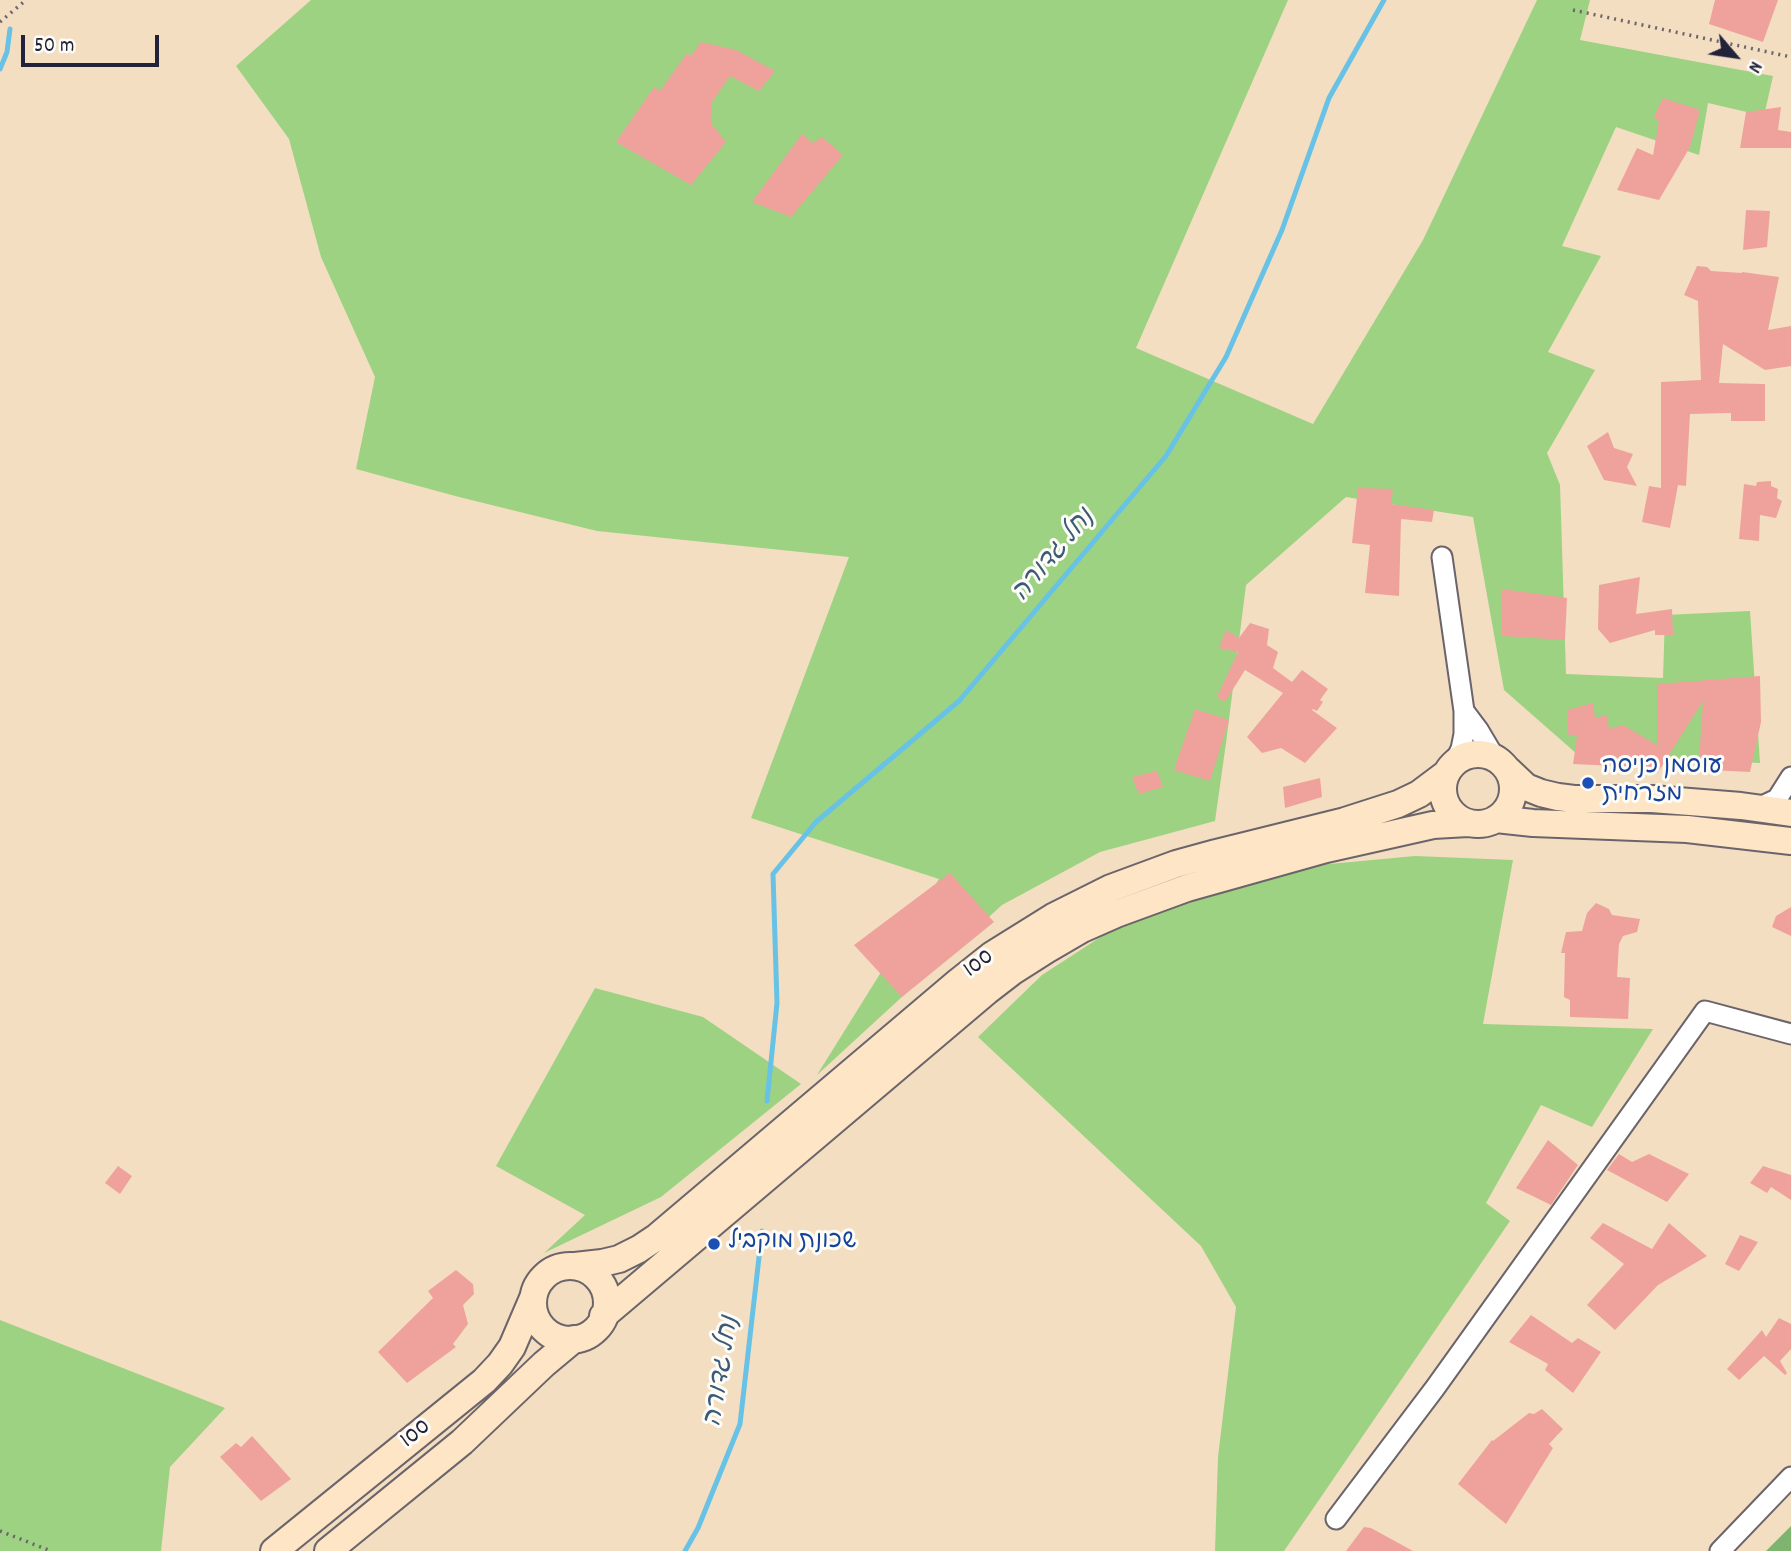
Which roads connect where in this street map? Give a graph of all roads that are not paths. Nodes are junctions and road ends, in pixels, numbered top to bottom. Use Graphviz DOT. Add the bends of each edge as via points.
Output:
graph roads {
  1 [pos="1442,557"];
  2 [pos="1464,711"];
  3 [pos="1502,764"];
  4 [pos="1450,768"];
  5 [pos="1791,777"];
  6 [pos="1758,808"];
  7 [pos="1791,813"];
  8 [pos="1496,819"];
  9 [pos="1468,823"];
  10 [pos="1791,841"];
  11 [pos="1791,1034"];
  12 [pos="575,1266"];
  13 [pos="533,1298"];
  14 [pos="603,1316"];
  15 [pos="574,1339"];
  16 [pos="1791,1477"];
  17 [pos="1336,1519"];
  18 [pos="274,1551"];
  19 [pos="328,1551"];
  20 [pos="1720,1551"];
  1 -- 2 [label="street"];
  2 -- 3 [label="street"];
  2 -- 4 [label="street" via="1461,750"];
  3 -- 4 [label="main road" via="1472,754"];
  3 -- 6 [label="main road" via="1526,787 1558,797"];
  3 -- 8 [label="main road" via="1513,792"];
  4 -- 9 [label="main road" via="1443,783 1446,803"];
  4 -- 12 [label="main road, 100" via="1419,794 1398,804 1176,864 1111,888 1053,917 958,982 657,1237 619,1259"];
  5 -- 6 [label="street" via="1777,799"];
  6 -- 7 [label="main road"];
  8 -- 9 [label="main road"];
  8 -- 10 [label="main road" via="1687,829"];
  9 -- 14 [label="main road, 100" via="1433,825 1325,849 1212,881 1147,902 1070,936 987,991"];
  11 -- 17 [label="street" via="1705,1011"];
  12 -- 13 [label="main road" via="552,1270 536,1286"];
  12 -- 14 [label="main road" via="596,1276 603,1286"];
  13 -- 15 [label="main road" via="533,1311 546,1332"];
  13 -- 18 [label="main road, 100" via="512,1347 492,1373"];
  14 -- 15 [label="main road" via="594,1331"];
  15 -- 19 [label="main road, 100" via="462,1442"];
  16 -- 20 [label="street"];
}
